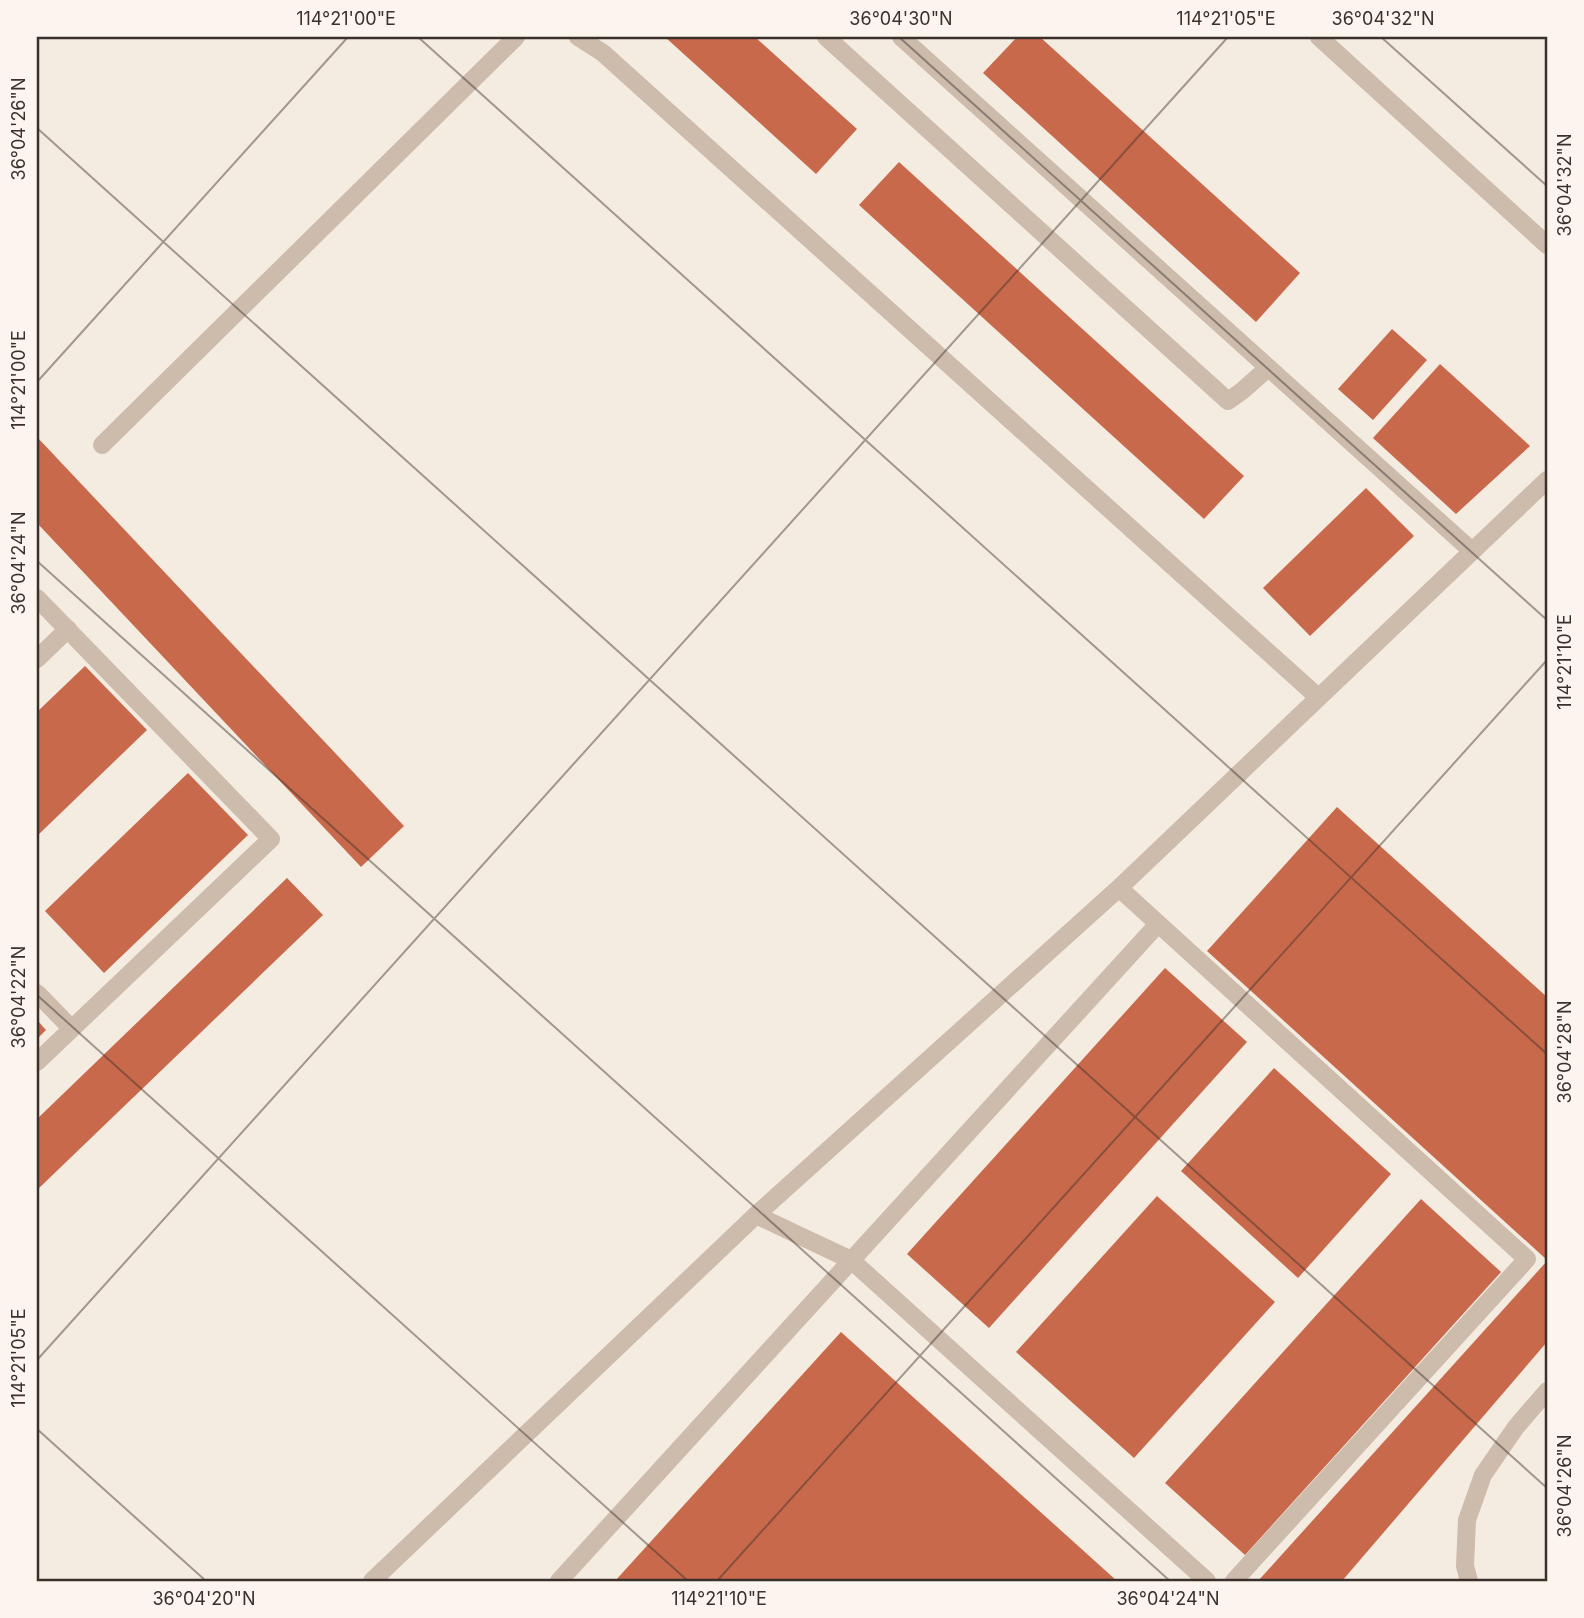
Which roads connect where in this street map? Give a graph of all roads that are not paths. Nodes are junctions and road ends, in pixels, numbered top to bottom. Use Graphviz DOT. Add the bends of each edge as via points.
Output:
graph roads {
  1 [pos="516,37"];
  2 [pos="578,37"];
  3 [pos="825,37"];
  4 [pos="901,37"];
  5 [pos="1319,37"];
  6 [pos="1547,245"];
  7 [pos="1268,368"];
  8 [pos="102,445"];
  9 [pos="1547,480"];
  10 [pos="1472,551"];
  11 [pos="37,598"];
  12 [pos="68,629"];
  13 [pos="37,659"];
  14 [pos="1318,697"];
  15 [pos="1119,888"];
  16 [pos="1158,924"];
  17 [pos="37,993"];
  18 [pos="71,1028"];
  19 [pos="37,1062"];
  20 [pos="756,1215"];
  21 [pos="851,1260"];
  22 [pos="1547,1391"];
  23 [pos="372,1581"];
  24 [pos="559,1581"];
  25 [pos="1208,1581"];
  26 [pos="1234,1581"];
  27 [pos="1469,1581"];
  1 -- 8 [label="street"];
  2 -- 14 [label="street" via="603,53"];
  3 -- 7 [label="street" via="1228,401"];
  4 -- 7 [label="street"];
  5 -- 6 [label="street"];
  7 -- 10 [label="street"];
  9 -- 10 [label="street"];
  10 -- 14 [label="street"];
  11 -- 12 [label="street"];
  12 -- 13 [label="street"];
  12 -- 18 [label="street" via="271,839"];
  14 -- 15 [label="street"];
  15 -- 16 [label="street"];
  15 -- 20 [label="street"];
  16 -- 21 [label="street"];
  16 -- 26 [label="street" via="1527,1259"];
  17 -- 18 [label="street"];
  18 -- 19 [label="street"];
  20 -- 21 [label="street"];
  20 -- 23 [label="street"];
  21 -- 24 [label="street"];
  21 -- 25 [label="street"];
  22 -- 27 [label="street" via="1483,1475 1467,1520 1465,1566"];
}
